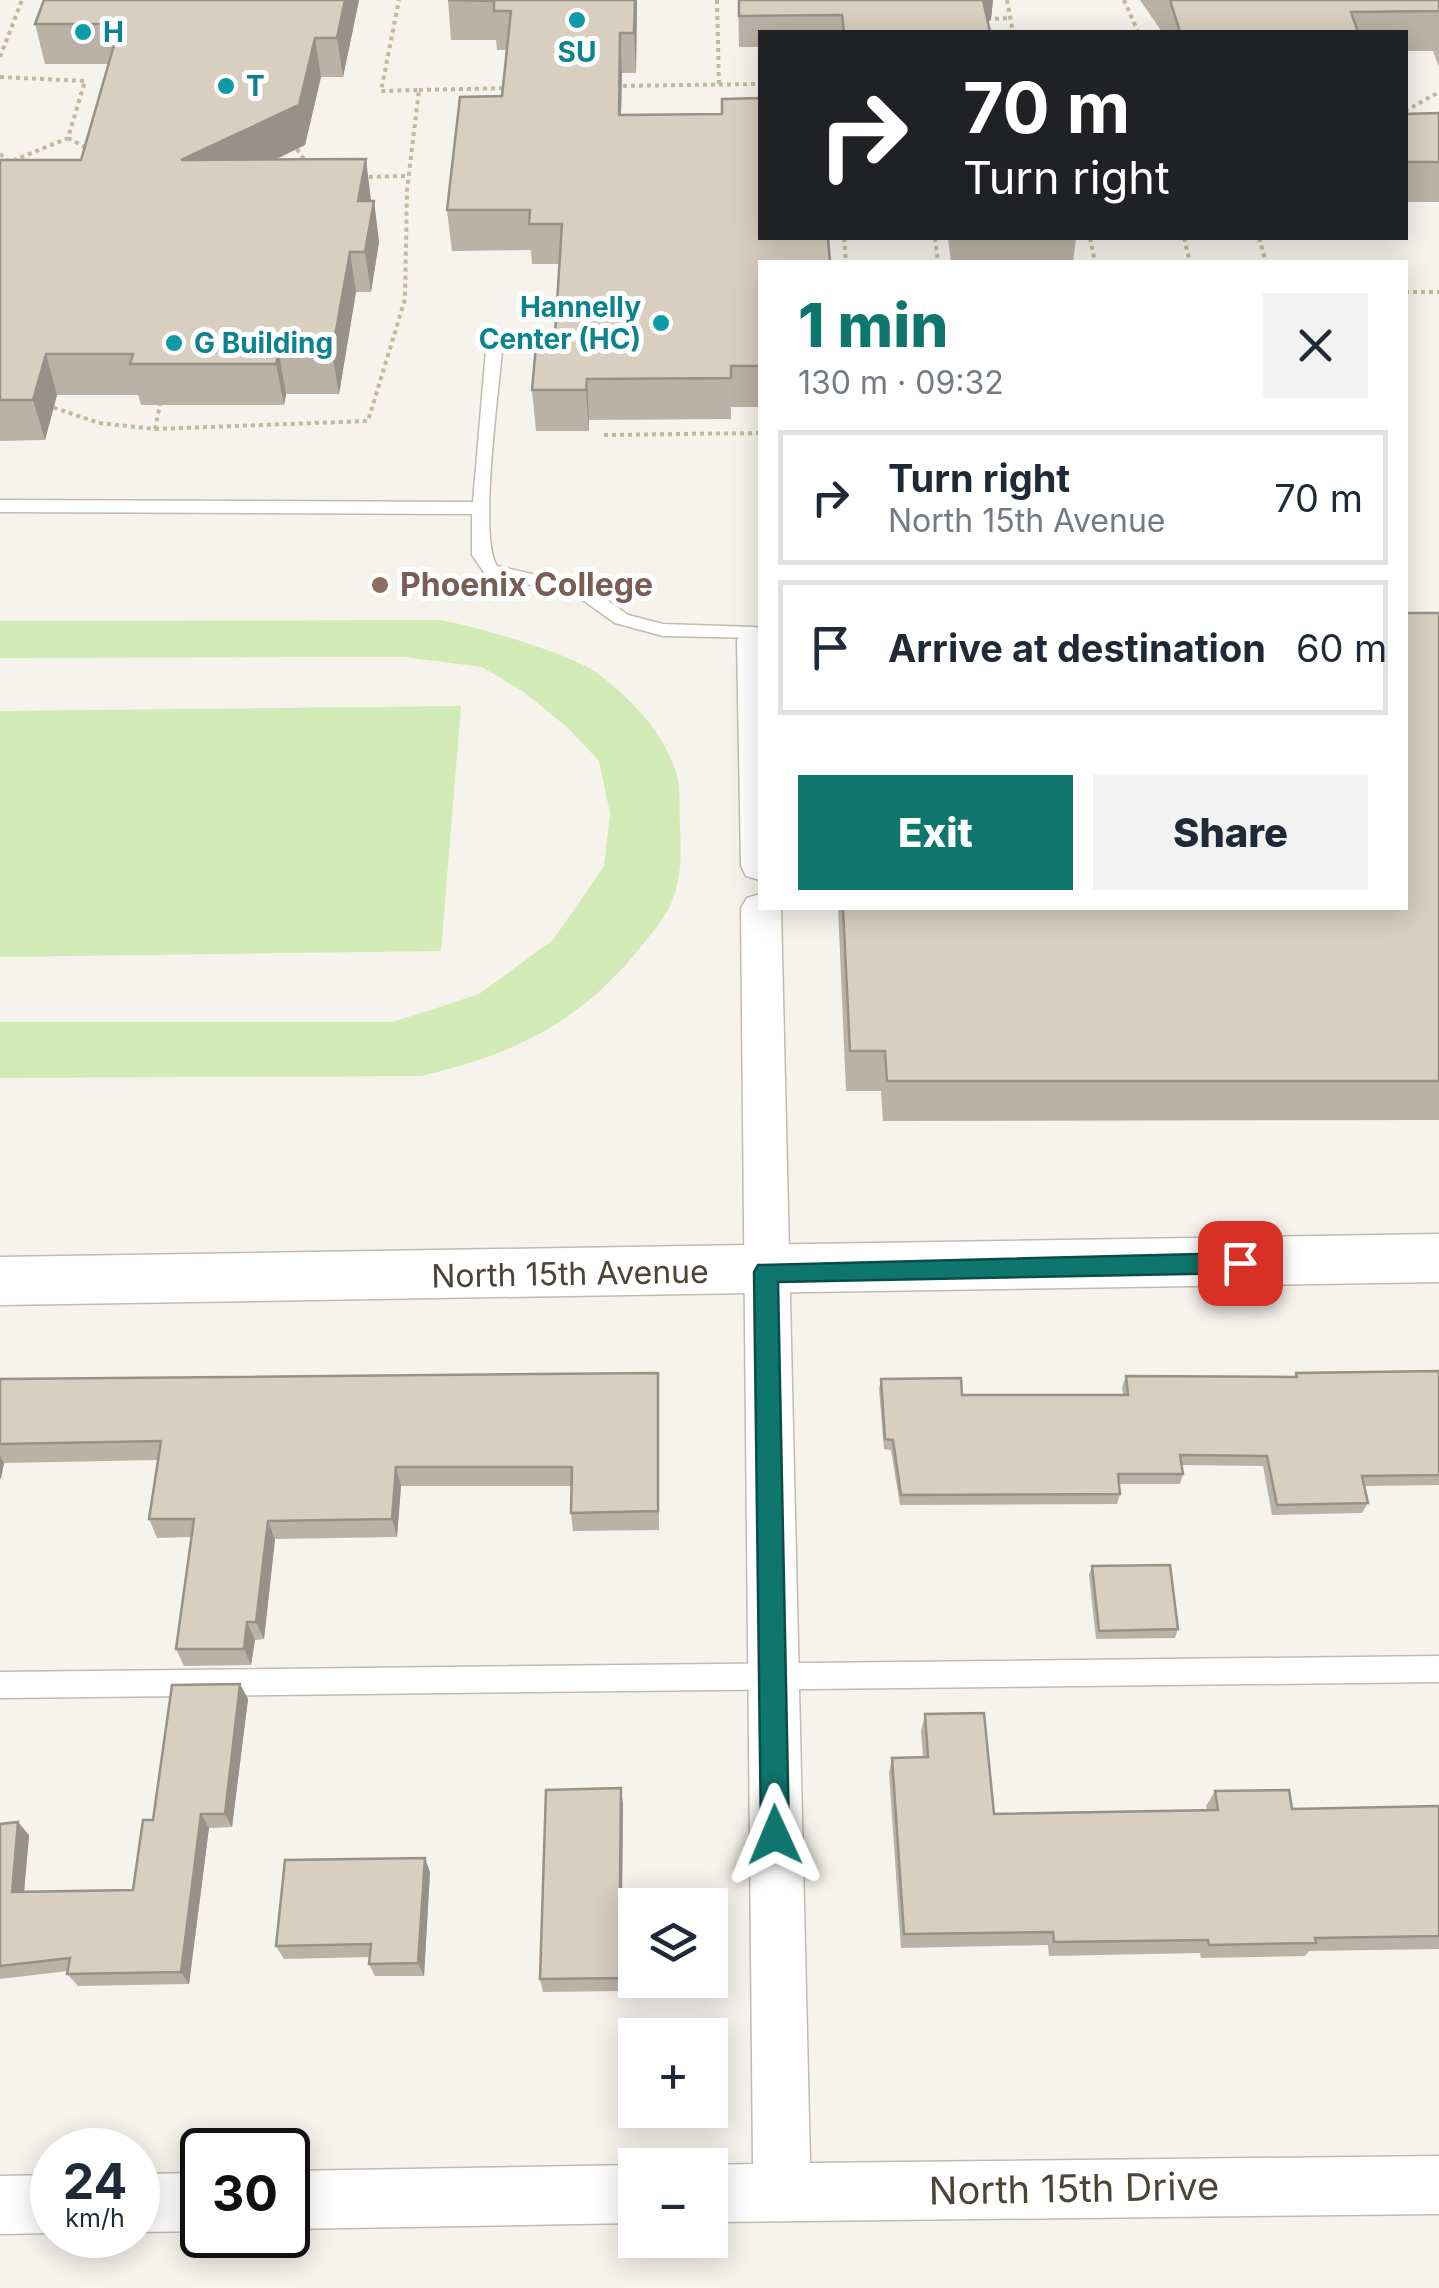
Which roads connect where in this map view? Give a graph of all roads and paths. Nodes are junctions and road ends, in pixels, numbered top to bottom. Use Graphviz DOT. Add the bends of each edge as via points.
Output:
graph roads {
  1 [pos="22,0"];
  2 [pos="399,0"];
  3 [pos="717,0"];
  4 [pos="1007,0"];
  5 [pos="1124,0"];
  6 [pos="1010,18"];
  7 [pos="985,19"];
  8 [pos="1013,30"];
  9 [pos="1137,30"];
  10 [pos="0,57"];
  11 [pos="0,77"];
  12 [pos="718,84"];
  13 [pos="758,84"];
  14 [pos="611,86"];
  15 [pos="514,88"];
  16 [pos="419,90"];
  17 [pos="1439,92"];
  18 [pos="1408,109"];
  19 [pos="68,138"];
  20 [pos="297,149"];
  21 [pos="0,154"];
  22 [pos="102,156"];
  23 [pos="10,162"];
  24 [pos="0,165"];
  25 [pos="310,168"];
  26 [pos="409,176"];
  27 [pos="354,178"];
  28 [pos="1408,292"];
  29 [pos="1439,292"];
  30 [pos="494,350"];
  31 [pos="27,405"];
  32 [pos="160,405"];
  33 [pos="156,430"];
  34 [pos="758,433"];
  35 [pos="604,435"];
  36 [pos="0,506"];
  37 [pos="481,508"];
  38 [pos="755,636"];
  39 [pos="758,774"];
  40 [pos="761,910"];
  41 [pos="1439,1258"];
  42 [pos="766,1272"];
  43 [pos="0,1281"];
  44 [pos="1439,1669"];
  45 [pos="772,1677"];
  46 [pos="0,1685"];
  47 [pos="1439,2185"];
  48 [pos="782,2192"];
  49 [pos="728,2193"];
  50 [pos="618,2194"];
  51 [pos="310,2200"];
  52 [pos="30,2204"];
  53 [pos="0,2205"];
  1 -- 10 [label="path"];
  2 -- 16 [label="path" via="381,91"];
  3 -- 12 [label="path"];
  4 -- 6 [label="path"];
  5 -- 9 [label="path"];
  6 -- 7 [label="path"];
  6 -- 8 [label="path"];
  11 -- 19 [label="path" via="85,81"];
  12 -- 13 [label="path"];
  12 -- 14 [label="path"];
  15 -- 16 [label="path"];
  16 -- 26 [label="path"];
  17 -- 18 [label="path"];
  19 -- 22 [label="path"];
  19 -- 23 [label="path"];
  20 -- 25 [label="path"];
  21 -- 23 [label="path"];
  23 -- 24 [label="path"];
  26 -- 27 [label="path"];
  26 -- 33 [label="path" via="405,299 368,422"];
  28 -- 29 [label="path"];
  30 -- 37 [label="lane"];
  31 -- 33 [label="path" via="47,404 94,424"];
  32 -- 33 [label="path"];
  34 -- 35 [label="path"];
  36 -- 37 [label="lane"];
  37 -- 38 [label="lane" via="481,555 502,576 583,591 622,619 663,630"];
  38 -- 39 [label="street"];
  40 -- 42 [label="street"];
  41 -- 42 [label="street, North 15th Avenue"];
  42 -- 43 [label="street, North 15th Avenue"];
  42 -- 45 [label="street"];
  44 -- 45 [label="lane"];
  45 -- 46 [label="lane"];
  45 -- 48 [label="street"];
  47 -- 48 [label="street, North 15th Drive"];
  48 -- 49 [label="street, North 15th Drive"];
  50 -- 51 [label="street"];
  52 -- 53 [label="street"];
}
